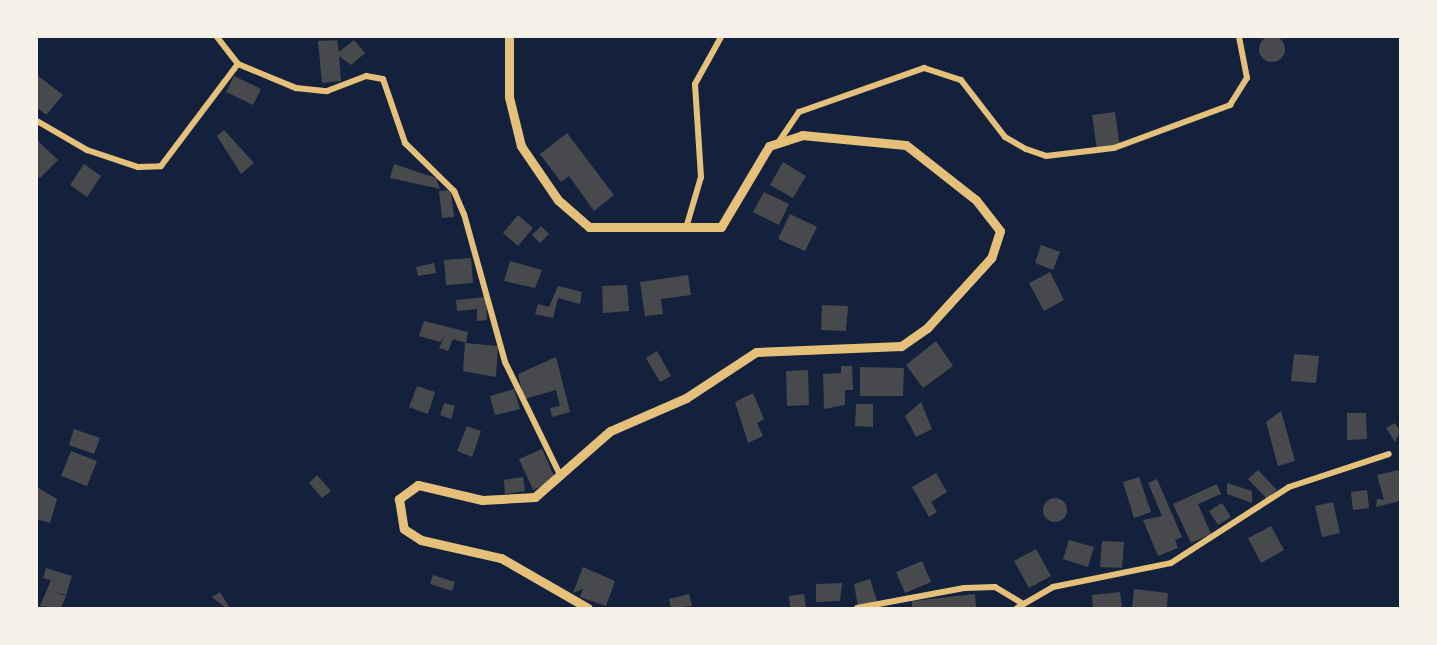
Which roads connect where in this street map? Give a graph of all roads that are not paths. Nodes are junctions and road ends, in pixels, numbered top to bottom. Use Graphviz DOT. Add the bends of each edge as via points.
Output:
graph roads {
  1 [pos="217,37"];
  2 [pos="509,37"];
  3 [pos="721,37"];
  4 [pos="1240,37"];
  5 [pos="238,64"];
  6 [pos="37,121"];
  7 [pos="780,140"];
  8 [pos="685,230"];
  9 [pos="1389,454"];
  10 [pos="561,477"];
  11 [pos="1020,606"];
  12 [pos="588,608"];
  13 [pos="857,608"];
  1 -- 5 [label="street"];
  2 -- 8 [label="main road" via="513,118 521,146 558,200 578,220 602,230"];
  3 -- 8 [label="street" via="695,84 701,177"];
  4 -- 7 [label="street" via="1247,78 1230,105 1114,148 1046,156 1026,149 1004,137 961,80 924,68 799,112"];
  5 -- 6 [label="street" via="173,159 152,169 77,146"];
  5 -- 10 [label="street" via="311,91 366,76 383,79 405,143 454,191 505,362"];
  7 -- 8 [label="main road" via="758,158 728,221 708,231"];
  7 -- 10 [label="main road" via="815,135 906,145 976,200 996,222 999,244 927,328 901,346 756,352 686,398 610,431"];
  9 -- 11 [label="street" via="1289,486 1171,562 1053,587"];
  10 -- 12 [label="main road" via="521,499 482,500 418,485 399,499 398,514 404,529 421,540 516,565"];
  11 -- 13 [label="street" via="995,587 964,588"];
}
